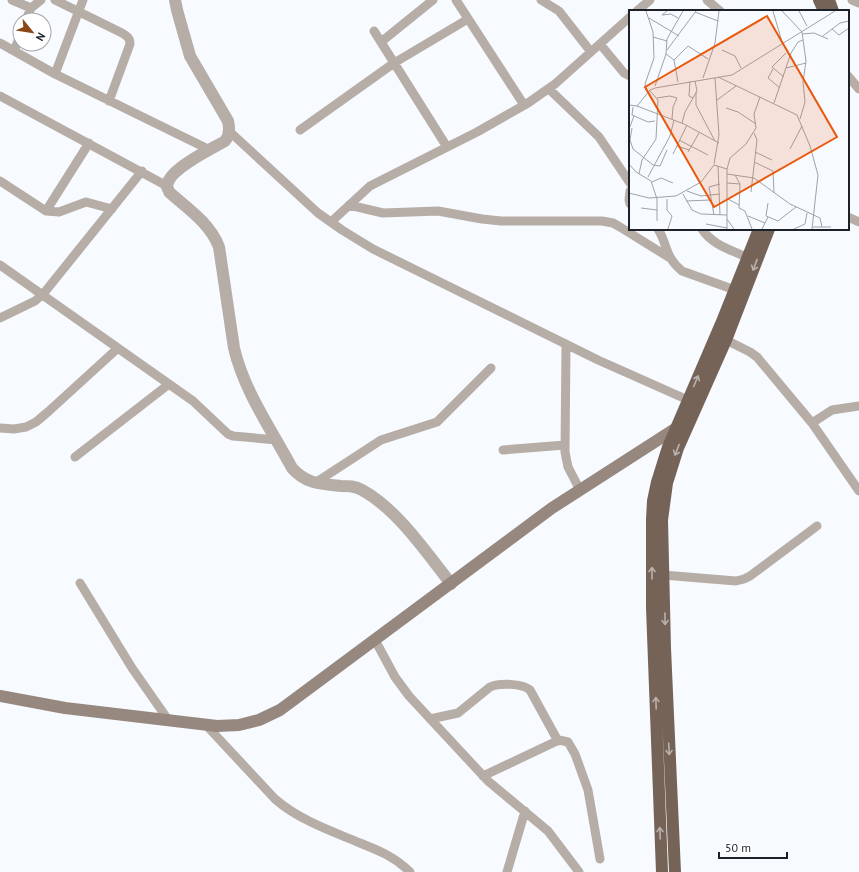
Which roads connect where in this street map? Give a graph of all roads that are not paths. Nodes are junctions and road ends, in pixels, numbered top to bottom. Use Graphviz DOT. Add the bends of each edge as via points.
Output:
graph roads {
  1 [pos="12,0"];
  2 [pos="41,0"];
  3 [pos="55,0"];
  4 [pos="84,0"];
  5 [pos="175,0"];
  6 [pos="433,0"];
  7 [pos="456,0"];
  8 [pos="541,0"];
  9 [pos="650,0"];
  10 [pos="707,0"];
  11 [pos="819,0"];
  12 [pos="830,0"];
  13 [pos="852,0"];
  14 [pos="859,3"];
  15 [pos="31,8"];
  16 [pos="638,10"];
  17 [pos="719,10"];
  18 [pos="824,10"];
  19 [pos="833,10"];
  20 [pos="29,12"];
  21 [pos="78,12"];
  22 [pos="468,19"];
  23 [pos="629,19"];
  24 [pos="374,31"];
  25 [pos="381,42"];
  26 [pos="0,43"];
  27 [pos="600,44"];
  28 [pos="12,50"];
  29 [pos="16,52"];
  30 [pos="591,52"];
  31 [pos="394,63"];
  32 [pos="55,74"];
  33 [pos="629,76"];
  34 [pos="849,77"];
  35 [pos="859,88"];
  36 [pos="549,89"];
  37 [pos="0,96"];
  38 [pos="109,101"];
  39 [pos="524,106"];
  40 [pos="300,130"];
  41 [pos="230,132"];
  42 [pos="89,143"];
  43 [pos="447,147"];
  44 [pos="210,150"];
  45 [pos="142,171"];
  46 [pos="0,181"];
  47 [pos="629,182"];
  48 [pos="167,186"];
  49 [pos="349,206"];
  50 [pos="112,209"];
  51 [pos="46,211"];
  52 [pos="849,217"];
  53 [pos="331,222"];
  54 [pos="859,222"];
  55 [pos="658,230"];
  56 [pos="703,230"];
  57 [pos="760,230"];
  58 [pos="769,230"];
  59 [pos="670,258"];
  60 [pos="748,258"];
  61 [pos="0,265"];
  62 [pos="735,290"];
  63 [pos="42,295"];
  64 [pos="0,318"];
  65 [pos="726,340"];
  66 [pos="566,344"];
  67 [pos="118,348"];
  68 [pos="492,368"];
  69 [pos="169,384"];
  70 [pos="688,400"];
  71 [pos="859,406"];
  72 [pos="689,421"];
  73 [pos="812,422"];
  74 [pos="0,428"];
  75 [pos="676,428"];
  76 [pos="277,440"];
  77 [pos="565,445"];
  78 [pos="503,450"];
  79 [pos="75,457"];
  80 [pos="315,483"];
  81 [pos="580,490"];
  82 [pos="859,491"];
  83 [pos="817,526"];
  84 [pos="663,575"];
  85 [pos="80,583"];
  86 [pos="451,584"];
  87 [pos="375,640"];
  88 [pos="0,696"];
  89 [pos="430,719"];
  90 [pos="169,721"];
  91 [pos="205,724"];
  92 [pos="558,741"];
  93 [pos="483,776"];
  94 [pos="525,811"];
  95 [pos="600,859"];
  96 [pos="410,872"];
  97 [pos="508,872"];
  98 [pos="579,872"];
  99 [pos="662,872"];
  100 [pos="675,872"];
  1 -- 15 [label="street"];
  2 -- 15 [label="street"];
  3 -- 21 [label="street"];
  4 -- 21 [label="street"];
  5 -- 41 [label="street" via="190,56 228,122"];
  6 -- 25 [label="street"];
  7 -- 22 [label="street"];
  8 -- 30 [label="street" via="559,11"];
  9 -- 16 [label="street"];
  10 -- 17 [label="street"];
  11 -- 18 [label="highway"];
  12 -- 19 [label="highway"];
  13 -- 14 [label="street"];
  15 -- 20 [label="street"];
  21 -- 32 [label="street"];
  21 -- 38 [label="street" via="122,33 130,41"];
  22 -- 31 [label="street"];
  22 -- 39 [label="street"];
  23 -- 27 [label="street"];
  24 -- 25 [label="street"];
  25 -- 31 [label="street"];
  26 -- 28 [label="street"];
  27 -- 30 [label="street"];
  27 -- 33 [label="street"];
  29 -- 32 [label="street"];
  30 -- 36 [label="street"];
  31 -- 40 [label="street"];
  31 -- 43 [label="street"];
  32 -- 38 [label="street"];
  34 -- 35 [label="street"];
  36 -- 39 [label="street"];
  36 -- 47 [label="street" via="599,137"];
  37 -- 42 [label="street"];
  38 -- 44 [label="street"];
  39 -- 43 [label="street"];
  41 -- 44 [label="street" via="225,142"];
  41 -- 53 [label="street"];
  42 -- 45 [label="street"];
  42 -- 51 [label="street"];
  43 -- 49 [label="street" via="370,186"];
  44 -- 48 [label="street" via="179,168 171,176"];
  45 -- 48 [label="street"];
  45 -- 50 [label="street"];
  46 -- 51 [label="street"];
  48 -- 76 [label="street" via="169,192 209,228 215,237 219,247 237,364"];
  49 -- 53 [label="street"];
  49 -- 59 [label="street" via="382,214 438,211 501,221 602,221 613,223"];
  50 -- 51 [label="street" via="86,202 59,212"];
  50 -- 63 [label="street"];
  52 -- 54 [label="street"];
  53 -- 66 [label="street" via="374,249"];
  55 -- 59 [label="street"];
  56 -- 60 [label="street" via="712,241"];
  57 -- 60 [label="highway"];
  58 -- 65 [label="highway, one-way"];
  59 -- 62 [label="street" via="682,271"];
  60 -- 62 [label="highway"];
  61 -- 63 [label="street"];
  70 -- 62 [label="highway, one-way"];
  63 -- 64 [label="street"];
  63 -- 67 [label="street"];
  65 -- 72 [label="highway"];
  65 -- 73 [label="street" via="757,357"];
  66 -- 70 [label="street"];
  66 -- 77 [label="street"];
  67 -- 69 [label="street"];
  67 -- 74 [label="street" via="36,422 26,427"];
  68 -- 80 [label="street" via="437,422 381,440"];
  69 -- 76 [label="street" via="197,404 228,434"];
  69 -- 79 [label="street"];
  70 -- 75 [label="highway"];
  71 -- 73 [label="street" via="832,410"];
  72 -- 75 [label="main road"];
  72 -- 84 [label="highway, one-way" via="672,464 663,500"];
  73 -- 82 [label="street"];
  75 -- 81 [label="main road"];
  99 -- 75 [label="highway, one-way" via="652,608 652,519 657,482"];
  76 -- 80 [label="street" via="292,468 304,479"];
  77 -- 78 [label="street"];
  77 -- 81 [label="street" via="568,467"];
  80 -- 86 [label="street" via="352,486 378,501 423,548"];
  81 -- 86 [label="main road"];
  83 -- 84 [label="street" via="744,579 736,581"];
  84 -- 100 [label="highway, one-way"];
  85 -- 90 [label="street" via="132,668"];
  86 -- 87 [label="main road"];
  87 -- 89 [label="street" via="395,677"];
  87 -- 91 [label="main road" via="280,710 239,726"];
  88 -- 90 [label="main road" via="65,708"];
  89 -- 92 [label="street" via="458,713 495,684 524,686 530,690"];
  89 -- 93 [label="street"];
  90 -- 91 [label="main road"];
  91 -- 96 [label="street" via="283,806 336,833 388,855"];
  92 -- 93 [label="street"];
  92 -- 95 [label="street" via="568,742 588,790"];
  93 -- 94 [label="street"];
  94 -- 97 [label="street"];
  94 -- 98 [label="street" via="553,836"];
}
